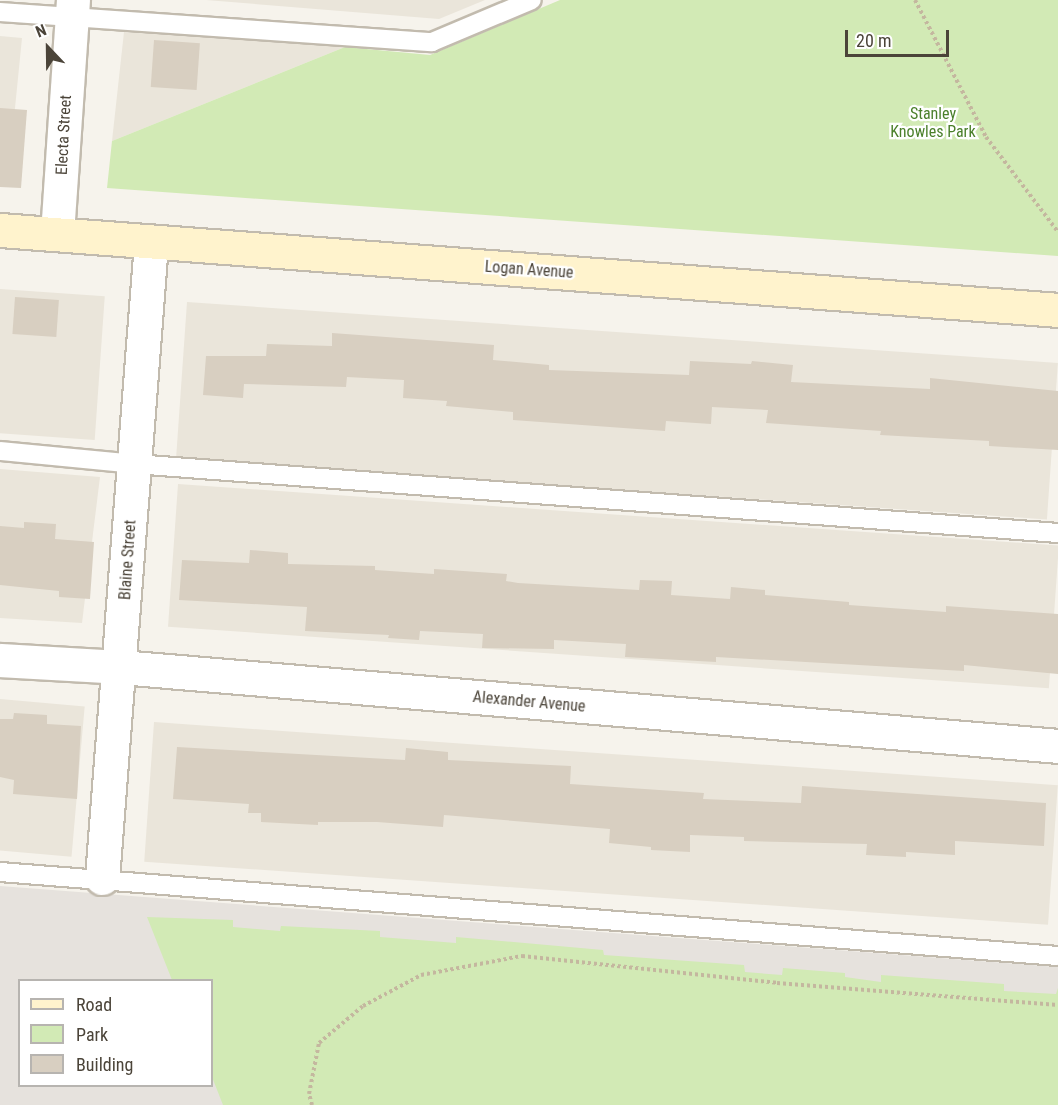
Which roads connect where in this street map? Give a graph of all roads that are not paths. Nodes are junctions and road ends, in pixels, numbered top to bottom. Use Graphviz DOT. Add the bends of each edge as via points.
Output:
graph roads {
  1 [pos="532,0"];
  2 [pos="72,9"];
  3 [pos="0,12"];
  4 [pos="0,230"];
  5 [pos="57,234"];
  6 [pos="152,242"];
  7 [pos="1058,310"];
  8 [pos="0,451"];
  9 [pos="134,464"];
  10 [pos="1058,533"];
  11 [pos="0,660"];
  12 [pos="120,668"];
  13 [pos="1058,746"];
  14 [pos="0,872"];
  15 [pos="102,878"];
  16 [pos="1058,956"];
  1 -- 2 [label="lane" via="432,42"];
  2 -- 3 [label="lane"];
  2 -- 5 [label="street, Electa Street"];
  4 -- 5 [label="main road, Logan Avenue"];
  5 -- 6 [label="main road, Logan Avenue"];
  6 -- 7 [label="main road, Logan Avenue"];
  6 -- 9 [label="street, Blaine Street"];
  8 -- 9 [label="lane"];
  9 -- 10 [label="lane"];
  9 -- 12 [label="street, Blaine Street"];
  11 -- 12 [label="street, Alexander Avenue"];
  12 -- 13 [label="street, Alexander Avenue"];
  12 -- 15 [label="street, Blaine Street"];
  14 -- 15 [label="lane"];
  15 -- 16 [label="lane"];
}
